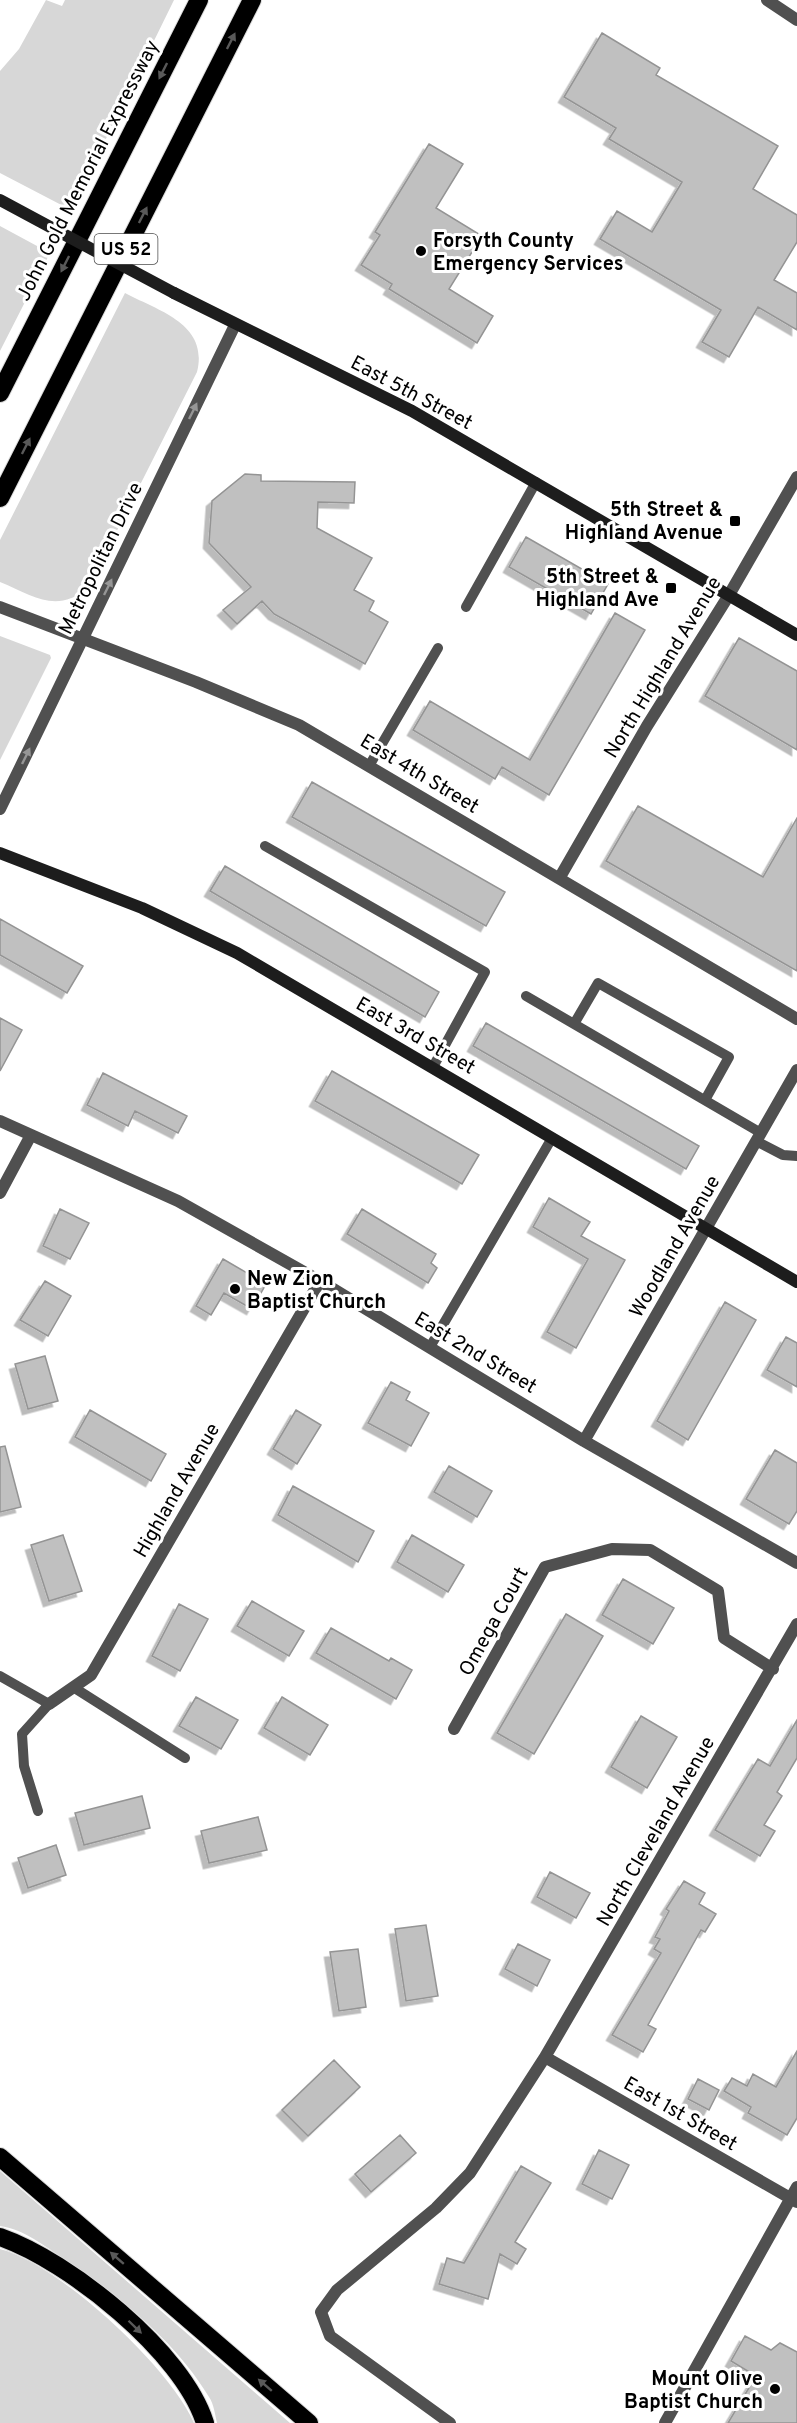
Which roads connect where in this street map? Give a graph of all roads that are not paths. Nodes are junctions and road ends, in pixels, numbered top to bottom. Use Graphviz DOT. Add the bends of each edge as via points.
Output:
graph roads {
  1 [pos="199,0"];
  2 [pos="252,0"];
  3 [pos="767,0"];
  4 [pos="797,20"];
  5 [pos="0,200"];
  6 [pos="235,325"];
  7 [pos="0,393"];
  8 [pos="797,477"];
  9 [pos="536,482"];
  10 [pos="0,498"];
  11 [pos="729,595"];
  12 [pos="0,607"];
  13 [pos="466,607"];
  14 [pos="797,635"];
  15 [pos="82,639"];
  16 [pos="438,648"];
  17 [pos="369,766"];
  18 [pos="0,809"];
  19 [pos="265,846"];
  20 [pos="0,854"];
  21 [pos="560,877"];
  22 [pos="526,996"];
  23 [pos="797,1019"];
  24 [pos="574,1024"];
  25 [pos="433,1067"];
  26 [pos="797,1070"];
  27 [pos="705,1100"];
  28 [pos="0,1121"];
  29 [pos="31,1135"];
  30 [pos="759,1137"];
  31 [pos="552,1138"];
  32 [pos="797,1156"];
  33 [pos="0,1193"];
  34 [pos="706,1228"];
  35 [pos="320,1281"];
  36 [pos="797,1282"];
  37 [pos="430,1347"];
  38 [pos="584,1441"];
  39 [pos="797,1563"];
  40 [pos="797,1624"];
  41 [pos="773,1669"];
  42 [pos="0,1676"];
  43 [pos="73,1688"];
  44 [pos="49,1704"];
  45 [pos="454,1729"];
  46 [pos="185,1758"];
  47 [pos="38,1811"];
  48 [pos="545,2057"];
  49 [pos="0,2157"];
  50 [pos="795,2196"];
  51 [pos="0,2237"];
  52 [pos="205,2423"];
  53 [pos="309,2423"];
  54 [pos="450,2423"];
  55 [pos="665,2423"];
  1 -- 7 [label="highway, John Gold Memorial Expressway / US 52, one-way"];
  10 -- 2 [label="highway, US 52, one-way"];
  3 -- 4 [label="street"];
  5 -- 6 [label="main road, East 5th Street, bridge"];
  6 -- 9 [label="main road, East 5th Street" via="412,411"];
  15 -- 6 [label="street, Metropolitan Drive, one-way"];
  8 -- 11 [label="street, North Highland Avenue"];
  9 -- 11 [label="main road, East 5th Street"];
  9 -- 13 [label="lane"];
  11 -- 14 [label="main road, East 5th Street"];
  11 -- 21 [label="street, North Highland Avenue"];
  12 -- 15 [label="street, East 4th Street"];
  15 -- 17 [label="street, East 4th Street" via="299,725"];
  18 -- 15 [label="street, Metropolitan Drive, one-way"];
  16 -- 17 [label="lane"];
  17 -- 21 [label="street, East 4th Street"];
  19 -- 25 [label="lane" via="485,972"];
  20 -- 25 [label="main road, East 3rd Street" via="191,929"];
  21 -- 23 [label="street, East 4th Street"];
  22 -- 24 [label="lane"];
  24 -- 27 [label="lane"];
  24 -- 27 [label="lane" via="598,983 729,1058"];
  25 -- 31 [label="main road, East 3rd Street"];
  26 -- 30 [label="street, Woodland Avenue"];
  27 -- 30 [label="lane"];
  28 -- 29 [label="street, East 2nd Street"];
  29 -- 33 [label="street"];
  29 -- 35 [label="street, East 2nd Street" via="178,1201"];
  30 -- 32 [label="lane" via="783,1155"];
  30 -- 34 [label="street, Woodland Avenue"];
  31 -- 34 [label="main road, East 3rd Street"];
  31 -- 37 [label="lane"];
  34 -- 36 [label="main road, East 3rd Street"];
  34 -- 38 [label="street, Woodland Avenue"];
  35 -- 37 [label="street, East 2nd Street"];
  35 -- 43 [label="street, Highland Avenue" via="91,1675"];
  37 -- 38 [label="street, East 2nd Street"];
  38 -- 39 [label="street, East 2nd Street"];
  40 -- 41 [label="street, North Cleveland Avenue"];
  41 -- 45 [label="street, Omega Court" via="723,1638 718,1590 650,1550 612,1549 545,1568"];
  41 -- 48 [label="street, North Cleveland Avenue"];
  42 -- 44 [label="lane"];
  43 -- 44 [label="street, Highland Avenue"];
  43 -- 46 [label="lane"];
  44 -- 47 [label="lane" via="22,1734 24,1766"];
  48 -- 50 [label="street, East 1st Street"];
  48 -- 54 [label="street, North Cleveland Avenue" via="470,2174 436,2208 337,2290 321,2312 330,2336"];
  53 -- 49 [label="highway, one-way"];
  50 -- 55 [label="street"];
  51 -- 52 [label="highway, one-way" via="66,2272 127,2319 177,2372 200,2407"];
}
